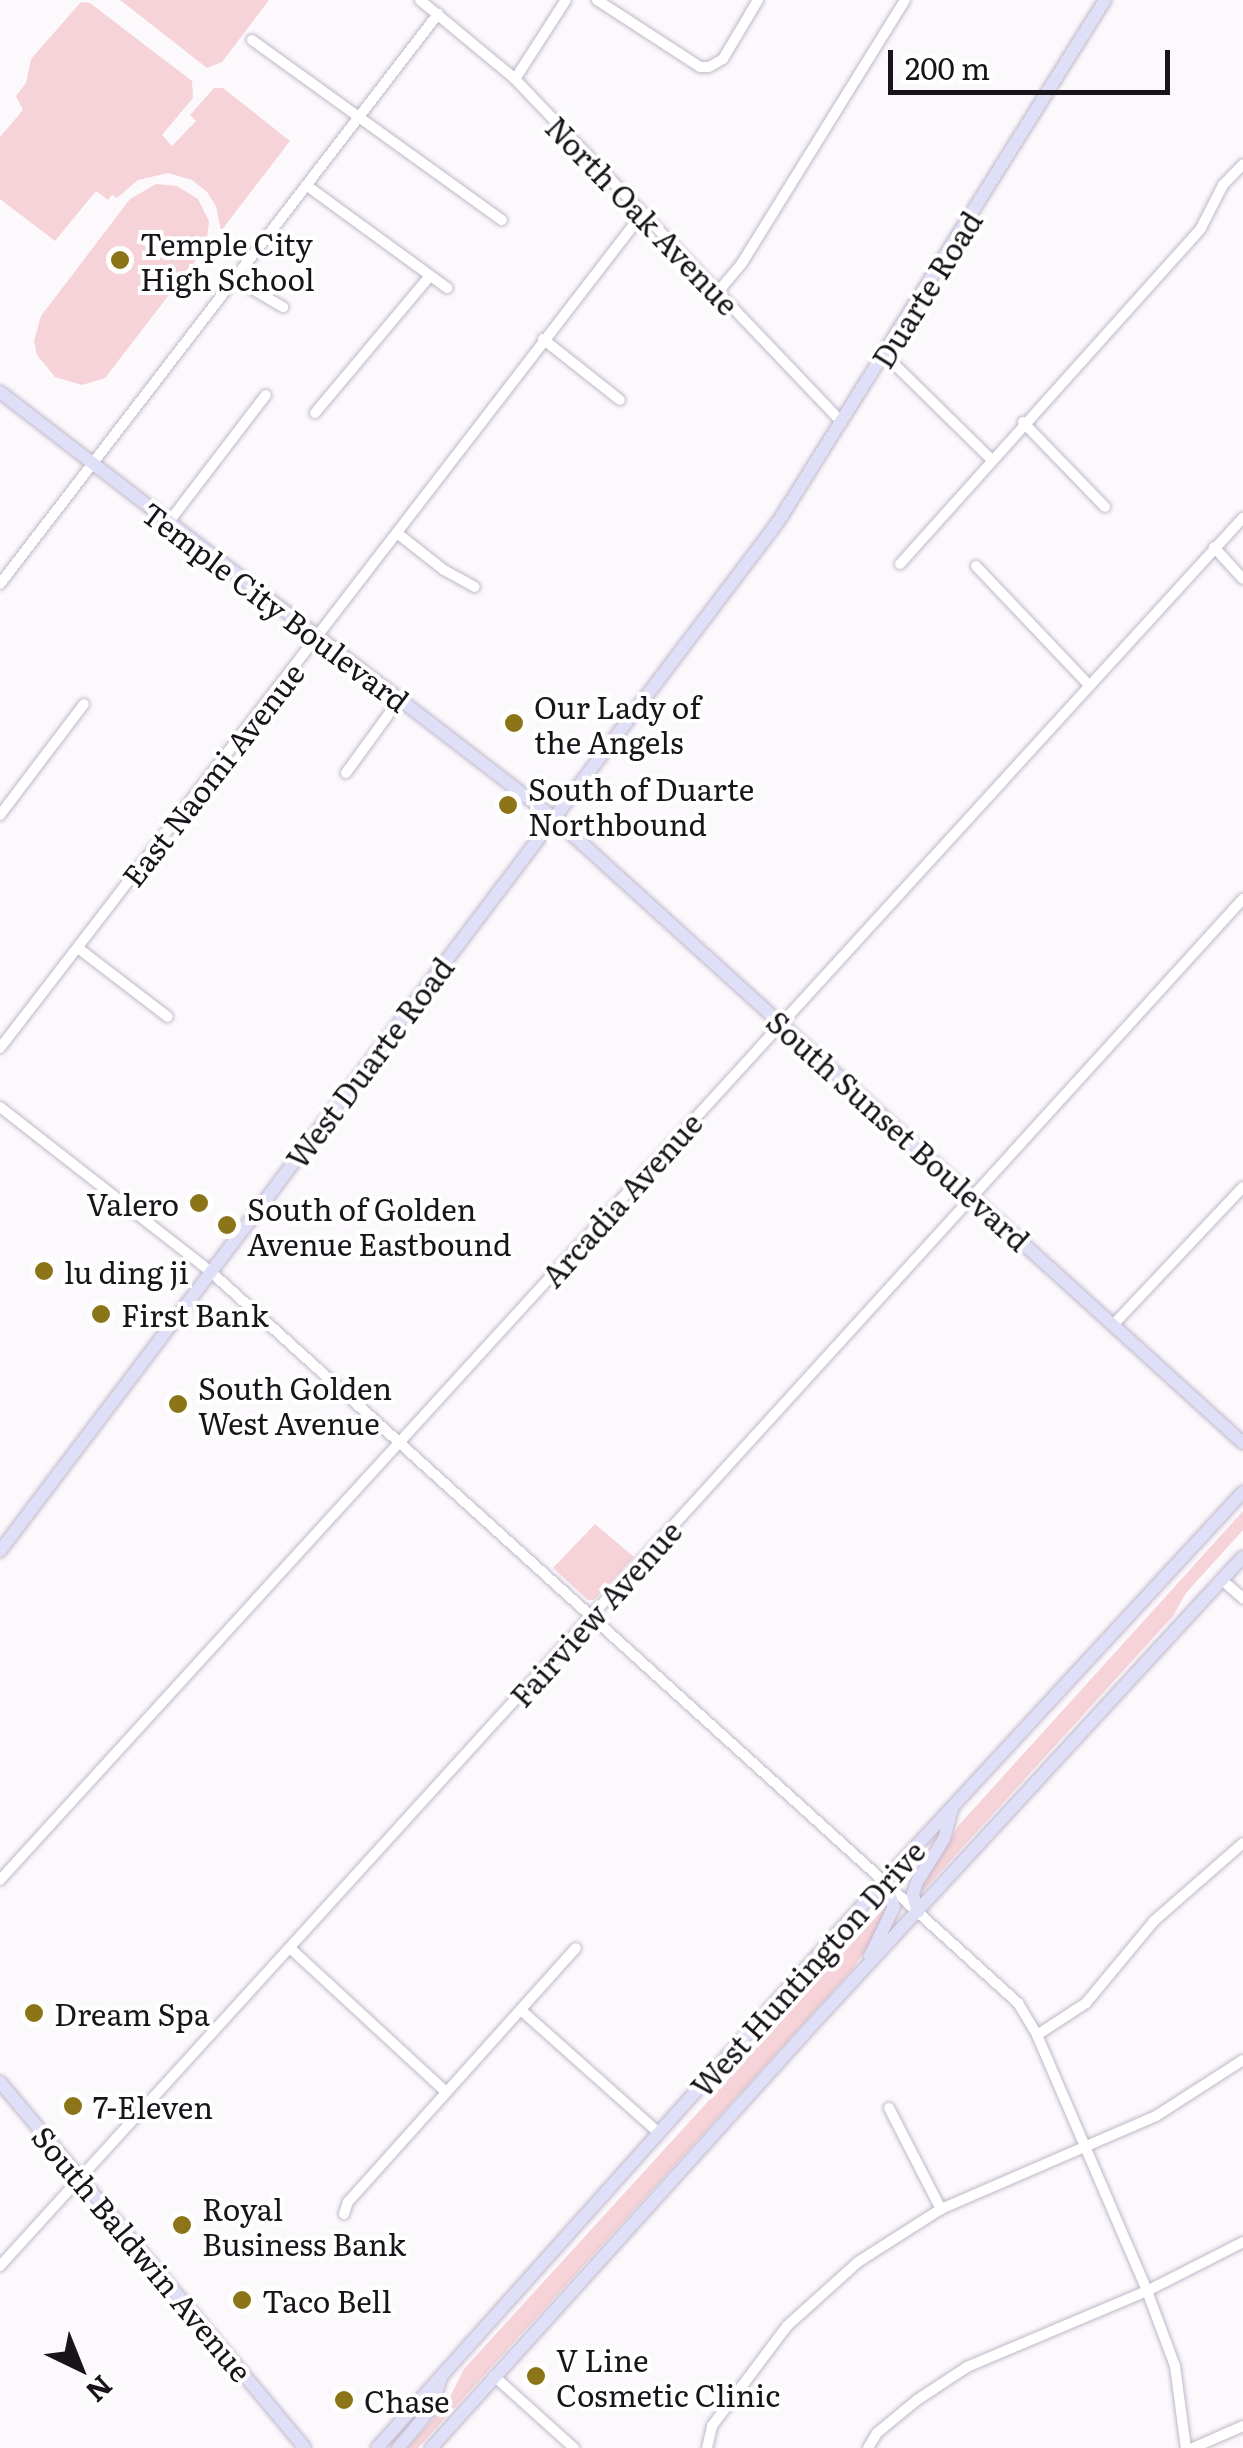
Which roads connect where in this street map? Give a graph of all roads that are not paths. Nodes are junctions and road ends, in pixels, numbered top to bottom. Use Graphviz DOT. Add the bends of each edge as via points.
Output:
graph roads {
  1 [pos="420,0"];
  2 [pos="566,0"];
  3 [pos="597,0"];
  4 [pos="758,0"];
  5 [pos="905,0"];
  6 [pos="1104,0"];
  7 [pos="438,14"];
  8 [pos="252,40"];
  9 [pos="515,79"];
  10 [pos="358,118"];
  11 [pos="1243,164"];
  12 [pos="306,186"];
  13 [pos="642,214"];
  14 [pos="502,220"];
  15 [pos="235,278"];
  16 [pos="429,278"];
  17 [pos="448,288"];
  18 [pos="717,294"];
  19 [pos="283,307"];
  20 [pos="543,339"];
  21 [pos="885,355"];
  22 [pos="0,392"];
  23 [pos="266,395"];
  24 [pos="620,400"];
  25 [pos="315,414"];
  26 [pos="842,422"];
  27 [pos="1024,422"];
  28 [pos="991,459"];
  29 [pos="92,464"];
  30 [pos="1105,507"];
  31 [pos="1243,518"];
  32 [pos="168,523"];
  33 [pos="398,533"];
  34 [pos="1214,546"];
  35 [pos="900,564"];
  36 [pos="976,566"];
  37 [pos="738,573"];
  38 [pos="1243,579"];
  39 [pos="0,584"];
  40 [pos="475,587"];
  41 [pos="318,637"];
  42 [pos="1088,684"];
  43 [pos="399,700"];
  44 [pos="84,704"];
  45 [pos="346,773"];
  46 [pos="0,814"];
  47 [pos="554,818"];
  48 [pos="1243,899"];
  49 [pos="78,948"];
  50 [pos="168,1017"];
  51 [pos="780,1024"];
  52 [pos="0,1048"];
  53 [pos="0,1107"];
  54 [pos="1243,1187"];
  55 [pos="973,1196"];
  56 [pos="211,1272"];
  57 [pos="1114,1324"];
  58 [pos="401,1442"];
  59 [pos="1243,1443"];
  60 [pos="1243,1492"];
  61 [pos="0,1551"];
  62 [pos="1243,1557"];
  63 [pos="1222,1580"];
  64 [pos="1243,1598"];
  65 [pos="592,1615"];
  66 [pos="953,1806"];
  67 [pos="1243,1843"];
  68 [pos="0,1880"];
  69 [pos="884,1881"];
  70 [pos="918,1912"];
  71 [pos="290,1948"];
  72 [pos="576,1948"];
  73 [pos="864,1968"];
  74 [pos="521,2010"];
  75 [pos="1037,2035"];
  76 [pos="1243,2060"];
  77 [pos="0,2082"];
  78 [pos="446,2091"];
  79 [pos="888,2108"];
  80 [pos="659,2133"];
  81 [pos="1086,2148"];
  82 [pos="80,2178"];
  83 [pos="941,2209"];
  84 [pos="344,2214"];
  85 [pos="1243,2242"];
  86 [pos="0,2266"];
  87 [pos="1147,2291"];
  88 [pos="444,2368"];
  89 [pos="494,2376"];
  90 [pos="1243,2426"];
  91 [pos="305,2448"];
  92 [pos="377,2448"];
  93 [pos="398,2448"];
  94 [pos="430,2448"];
  95 [pos="574,2448"];
  96 [pos="707,2448"];
  97 [pos="868,2448"];
  98 [pos="1190,2448"];
  1 -- 7 [label="street, North Oak Avenue"];
  2 -- 9 [label="street"];
  3 -- 4 [label="street" via="710,68 723,59"];
  5 -- 18 [label="street"];
  6 -- 21 [label="main road, Duarte Road"];
  7 -- 9 [label="street, North Oak Avenue"];
  7 -- 10 [label="street"];
  8 -- 10 [label="street"];
  9 -- 13 [label="street, North Oak Avenue"];
  10 -- 12 [label="street"];
  10 -- 14 [label="street"];
  11 -- 27 [label="street" via="1201,228"];
  12 -- 15 [label="street"];
  12 -- 16 [label="street"];
  13 -- 18 [label="street, North Oak Avenue"];
  13 -- 20 [label="street, East Naomi Avenue"];
  15 -- 19 [label="street"];
  15 -- 29 [label="street"];
  16 -- 17 [label="street"];
  16 -- 25 [label="street"];
  18 -- 26 [label="street, North Oak Avenue"];
  20 -- 24 [label="street"];
  20 -- 33 [label="street, East Naomi Avenue"];
  21 -- 26 [label="main road, Duarte Road"];
  21 -- 28 [label="street"];
  22 -- 29 [label="main road, Temple City Boulevard"];
  23 -- 32 [label="street"];
  26 -- 37 [label="main road, Duarte Road"];
  27 -- 28 [label="street"];
  27 -- 30 [label="street"];
  28 -- 35 [label="street"];
  29 -- 32 [label="main road, Temple City Boulevard"];
  29 -- 39 [label="street"];
  31 -- 34 [label="street, Arcadia Avenue"];
  32 -- 41 [label="main road, Temple City Boulevard"];
  33 -- 40 [label="street"];
  33 -- 41 [label="street, East Naomi Avenue"];
  34 -- 38 [label="street"];
  34 -- 42 [label="street, Arcadia Avenue"];
  36 -- 42 [label="street"];
  37 -- 47 [label="main road, West Duarte Road"];
  41 -- 43 [label="main road, Temple City Boulevard"];
  41 -- 49 [label="street, East Naomi Avenue"];
  42 -- 51 [label="street, Arcadia Avenue"];
  43 -- 45 [label="street"];
  43 -- 47 [label="main road, Temple City Boulevard"];
  44 -- 46 [label="street"];
  47 -- 51 [label="main road, South Sunset Boulevard"];
  47 -- 56 [label="main road, West Duarte Road"];
  48 -- 55 [label="street, Fairview Avenue"];
  49 -- 50 [label="street"];
  49 -- 52 [label="street, East Naomi Avenue"];
  51 -- 55 [label="main road, South Sunset Boulevard"];
  51 -- 58 [label="street, Arcadia Avenue"];
  53 -- 56 [label="street"];
  54 -- 57 [label="street"];
  55 -- 57 [label="main road, South Sunset Boulevard"];
  55 -- 65 [label="street, Fairview Avenue"];
  56 -- 58 [label="street"];
  56 -- 61 [label="main road, West Duarte Road"];
  57 -- 59 [label="main road, South Sunset Boulevard"];
  58 -- 65 [label="street"];
  58 -- 68 [label="street, Arcadia Avenue"];
  60 -- 66 [label="main road, West Huntington Drive"];
  62 -- 63 [label="main road, West Huntington Drive"];
  63 -- 64 [label="street"];
  63 -- 70 [label="main road, West Huntington Drive"];
  65 -- 69 [label="street"];
  65 -- 71 [label="street, Fairview Avenue"];
  66 -- 69 [label="main road, West Huntington Drive"];
  66 -- 70 [label="main road" via="944,1838 917,1882"];
  67 -- 75 [label="street" via="1164,1911 1086,2003"];
  69 -- 70 [label="street"];
  69 -- 73 [label="main road" via="894,1906"];
  69 -- 80 [label="main road, West Huntington Drive"];
  70 -- 73 [label="main road, West Huntington Drive"];
  70 -- 75 [label="street" via="1008,1992"];
  71 -- 78 [label="street"];
  71 -- 82 [label="street, Fairview Avenue"];
  72 -- 74 [label="street"];
  73 -- 89 [label="main road, West Huntington Drive"];
  74 -- 78 [label="street"];
  74 -- 80 [label="street"];
  75 -- 81 [label="street"];
  76 -- 81 [label="street" via="1169,2108"];
  77 -- 82 [label="main road, South Baldwin Avenue"];
  78 -- 84 [label="street"];
  79 -- 83 [label="street"];
  80 -- 88 [label="main road, West Huntington Drive"];
  81 -- 83 [label="street"];
  81 -- 87 [label="street"];
  82 -- 86 [label="street, Fairview Avenue"];
  82 -- 91 [label="main road, South Baldwin Avenue"];
  83 -- 96 [label="street" via="858,2262 787,2326 712,2426"];
  85 -- 87 [label="street"];
  87 -- 97 [label="street" via="966,2367 903,2411"];
  87 -- 98 [label="street" via="1175,2366"];
  88 -- 92 [label="main road, West Huntington Drive"];
  88 -- 93 [label="main road" via="430,2410"];
  89 -- 94 [label="main road, West Huntington Drive"];
  89 -- 95 [label="street"];
  90 -- 98 [label="street"];
}
